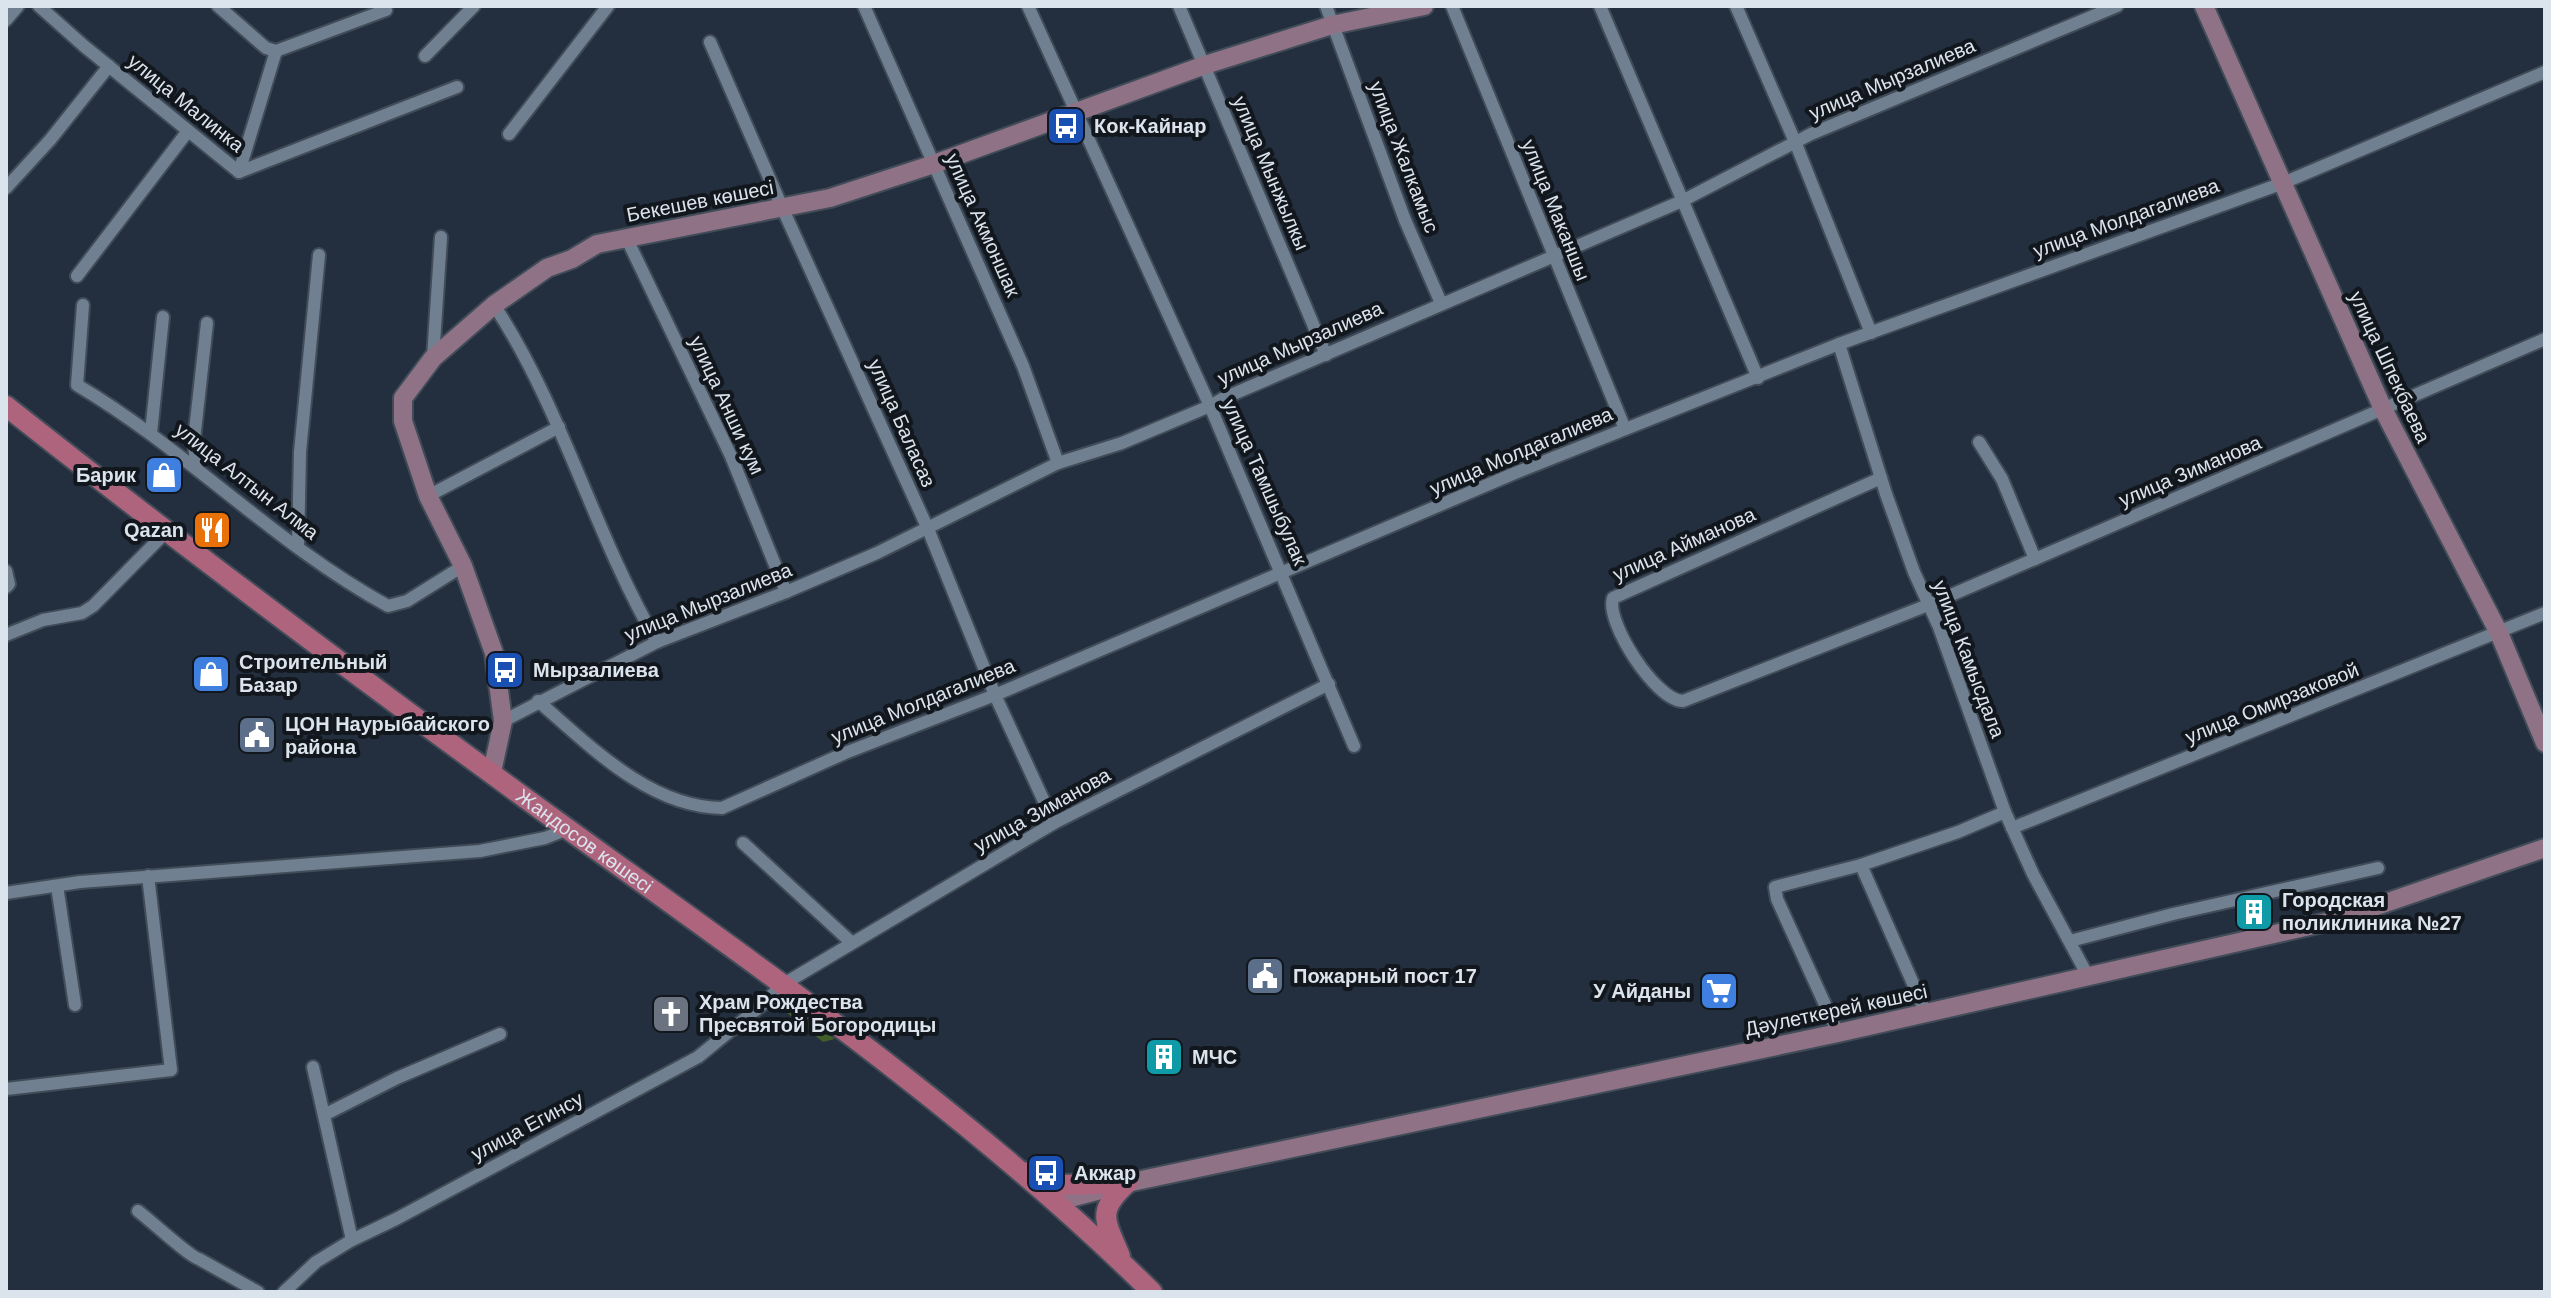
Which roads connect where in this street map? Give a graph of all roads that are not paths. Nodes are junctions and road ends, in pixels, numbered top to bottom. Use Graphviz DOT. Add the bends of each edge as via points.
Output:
graph roads {
  1 [pos="18,6"];
  2 [pos="39,6"];
  3 [pos="218,6"];
  4 [pos="474,6"];
  5 [pos="608,6"];
  6 [pos="864,6"];
  7 [pos="1028,6"];
  8 [pos="1179,6"];
  9 [pos="1326,6"];
  10 [pos="1424,6"];
  11 [pos="1452,6"];
  12 [pos="1600,6"];
  13 [pos="1736,6"];
  14 [pos="2117,6"];
  15 [pos="2204,6"];
  16 [pos="386,10"];
  17 [pos="6,20"];
  18 [pos="1332,25"];
  19 [pos="710,42"];
  20 [pos="276,51"];
  21 [pos="425,56"];
  22 [pos="1205,65"];
  23 [pos="109,66"];
  24 [pos="2545,72"];
  25 [pos="457,87"];
  26 [pos="1074,108"];
  27 [pos="188,131"];
  28 [pos="509,134"];
  29 [pos="1796,144"];
  30 [pos="934,164"];
  31 [pos="239,172"];
  32 [pos="2283,183"];
  33 [pos="6,188"];
  34 [pos="1682,201"];
  35 [pos="782,208"];
  36 [pos="441,237"];
  37 [pos="626,237"];
  38 [pos="319,255"];
  39 [pos="1554,258"];
  40 [pos="77,276"];
  41 [pos="1441,303"];
  42 [pos="83,305"];
  43 [pos="494,305"];
  44 [pos="163,317"];
  45 [pos="207,323"];
  46 [pos="1871,333"];
  47 [pos="2545,339"];
  48 [pos="1839,344"];
  49 [pos="1326,355"];
  50 [pos="433,358"];
  51 [pos="1758,378"];
  52 [pos="6,406"];
  53 [pos="1210,406"];
  54 [pos="2383,409"];
  55 [pos="559,427"];
  56 [pos="1625,429"];
  57 [pos="151,433"];
  58 [pos="1979,442"];
  59 [pos="1058,463"];
  60 [pos="196,468"];
  61 [pos="1881,478"];
  62 [pos="428,496"];
  63 [pos="928,529"];
  64 [pos="167,531"];
  65 [pos="298,547"];
  66 [pos="2035,559"];
  67 [pos="463,566"];
  68 [pos="6,571"];
  69 [pos="1282,572"];
  70 [pos="6,587"];
  71 [pos="786,592"];
  72 [pos="1928,605"];
  73 [pos="2545,613"];
  74 [pos="2499,633"];
  75 [pos="6,635"];
  76 [pos="1849,636"];
  77 [pos="657,642"];
  78 [pos="1329,684"];
  79 [pos="995,695"];
  80 [pos="538,701"];
  81 [pos="503,721"];
  82 [pos="2545,743"];
  83 [pos="1354,746"];
  84 [pos="492,772"];
  85 [pos="2005,812"];
  86 [pos="1054,823"];
  87 [pos="2012,828"];
  88 [pos="568,829"];
  89 [pos="743,843"];
  90 [pos="2545,848"];
  91 [pos="1861,865"];
  92 [pos="2378,868"];
  93 [pos="148,876"];
  94 [pos="57,886"];
  95 [pos="6,893"];
  96 [pos="2070,941"];
  97 [pos="852,943"];
  98 [pos="2089,978"];
  99 [pos="782,985"];
  100 [pos="75,1005"];
  101 [pos="1926,1013"];
  102 [pos="1838,1033"];
  103 [pos="500,1034"];
  104 [pos="313,1067"];
  105 [pos="6,1089"];
  106 [pos="324,1115"];
  107 [pos="1017,1168"];
  108 [pos="1127,1183"];
  109 [pos="1055,1202"];
  110 [pos="138,1211"];
  111 [pos="352,1240"];
  112 [pos="1123,1264"];
  113 [pos="258,1292"];
  114 [pos="284,1292"];
  115 [pos="1152,1292"];
  1 -- 17 [label="street"];
  2 -- 23 [label="street, улица Малинка"];
  3 -- 20 [label="street"];
  4 -- 21 [label="street"];
  5 -- 28 [label="street"];
  6 -- 30 [label="street, улица Акмоншак"];
  7 -- 26 [label="street, улица Тамшыбулак"];
  8 -- 22 [label="street, улица Мынжылкы"];
  9 -- 18 [label="street, улица Жалкамыс"];
  10 -- 18 [label="main road, Бекешев көшесі"];
  11 -- 39 [label="street, улица Маканшы"];
  12 -- 34 [label="street"];
  13 -- 29 [label="street"];
  14 -- 29 [label="street, улица Мырзалиева"];
  15 -- 32 [label="main road, улица Шпекбаева"];
  16 -- 20 [label="street"];
  18 -- 22 [label="main road, Бекешев көшесі"];
  18 -- 41 [label="street, улица Жалкамыс"];
  19 -- 35 [label="street, улица Баласаз"];
  20 -- 31 [label="street"];
  22 -- 26 [label="main road, Бекешев көшесі"];
  22 -- 49 [label="street, улица Мынжылкы"];
  23 -- 27 [label="street, улица Малинка"];
  23 -- 33 [label="street"];
  24 -- 32 [label="street, улица Молдагалиева"];
  25 -- 31 [label="street, улица Малинка"];
  26 -- 30 [label="main road, Бекешев көшесі"];
  26 -- 53 [label="street, улица Тамшыбулак"];
  27 -- 31 [label="street, улица Малинка"];
  27 -- 40 [label="street"];
  29 -- 34 [label="street, улица Мырзалиева"];
  29 -- 46 [label="street"];
  30 -- 35 [label="main road, Бекешев көшесі"];
  30 -- 59 [label="street, улица Акмоншак" via="1023,366"];
  32 -- 46 [label="street, улица Молдагалиева"];
  32 -- 54 [label="main road, улица Шпекбаева"];
  34 -- 39 [label="street, улица Мырзалиева"];
  34 -- 51 [label="street"];
  35 -- 37 [label="main road, Бекешев көшесі"];
  35 -- 63 [label="street, улица Баласаз"];
  36 -- 50 [label="street"];
  37 -- 43 [label="main road, Бекешев көшесі" via="597,244 547,268"];
  37 -- 71 [label="street, улица Анши кум" via="731,456"];
  38 -- 65 [label="street" via="300,452"];
  39 -- 41 [label="street, улица Мырзалиева"];
  39 -- 56 [label="street, улица Маканшы"];
  41 -- 49 [label="street, улица Мырзалиева"];
  42 -- 57 [label="street, улица Алтын Алма" via="77,385"];
  43 -- 50 [label="main road, Бекешев көшесі"];
  43 -- 55 [label="street" via="520,345"];
  44 -- 57 [label="street"];
  45 -- 60 [label="street" via="194,440"];
  46 -- 48 [label="street, улица Молдагалиева"];
  47 -- 54 [label="street, улица Зиманова"];
  48 -- 51 [label="street, улица Молдагалиева"];
  48 -- 61 [label="street, улица Камысдала"];
  49 -- 53 [label="street, улица Мырзалиева"];
  50 -- 62 [label="main road, Бекешев көшесі" via="403,398 403,421"];
  51 -- 56 [label="street, улица Молдагалиева"];
  52 -- 64 [label="main road, Жандосов көшесі"];
  53 -- 59 [label="street, улица Мырзалиева"];
  53 -- 69 [label="street, улица Тамшыбулак"];
  54 -- 66 [label="street, улица Зиманова"];
  54 -- 74 [label="main road, улица Шпекбаева"];
  55 -- 62 [label="street"];
  55 -- 77 [label="street" via="628,590"];
  56 -- 69 [label="street, улица Молдагалиева"];
  57 -- 60 [label="street, улица Алтын Алма"];
  58 -- 66 [label="street" via="2002,479"];
  59 -- 63 [label="street, улица Мырзалиева"];
  60 -- 65 [label="street, улица Алтын Алма"];
  61 -- 72 [label="street, улица Камысдала"];
  61 -- 76 [label="street, улица Айманова" via="1611,600 1640,667 1678,701"];
  62 -- 67 [label="main road, Бекешев көшесі"];
  63 -- 71 [label="street, улица Мырзалиева"];
  63 -- 79 [label="street, улица Баласаз"];
  64 -- 75 [label="street" via="93,606"];
  64 -- 84 [label="main road, Жандосов көшесі"];
  65 -- 67 [label="street, улица Алтын Алма" via="388,606 407,601"];
  66 -- 72 [label="street, улица Зиманова"];
  67 -- 81 [label="main road, Бекешев көшесі" via="494,653"];
  68 -- 70 [label="street"];
  69 -- 78 [label="street, улица Тамшыбулак"];
  69 -- 79 [label="street, улица Молдагалиева"];
  71 -- 77 [label="street, улица Мырзалиева"];
  72 -- 76 [label="street, улица Зиманова"];
  72 -- 85 [label="street, улица Камысдала"];
  73 -- 74 [label="street, улица Омирзаковой"];
  74 -- 82 [label="main road, улица Шпекбаева"];
  74 -- 87 [label="street, улица Омирзаковой"];
  77 -- 80 [label="street, улица Мырзалиева"];
  78 -- 83 [label="street, улица Тамшыбулак"];
  78 -- 86 [label="street, улица Зиманова"];
  79 -- 80 [label="street, улица Молдагалиева" via="722,808 674,797 635,779"];
  79 -- 86 [label="street, улица Баласаз"];
  80 -- 81 [label="street, улица Мырзалиева"];
  81 -- 84 [label="main road, Бекешев көшесі"];
  84 -- 88 [label="main road, Жандосов көшесі"];
  85 -- 87 [label="street, улица Камысдала"];
  85 -- 91 [label="street"];
  86 -- 97 [label="street, улица Зиманова"];
  87 -- 96 [label="street, улица Камысдала"];
  88 -- 93 [label="street" via="480,851"];
  88 -- 99 [label="main road, Жандосов көшесі"];
  89 -- 97 [label="street"];
  90 -- 98 [label="main road, Дәулеткерей көшесі" via="2336,920"];
  91 -- 101 [label="street"];
  91 -- 102 [label="street" via="1775,887"];
  92 -- 96 [label="street"];
  93 -- 94 [label="street"];
  93 -- 105 [label="street" via="171,1070"];
  94 -- 95 [label="street"];
  94 -- 100 [label="street"];
  96 -- 98 [label="street, улица Камысдала"];
  97 -- 99 [label="street, улица Зиманова"];
  98 -- 101 [label="main road, Дәулеткерей көшесі"];
  99 -- 107 [label="main road, Жандосов көшесі"];
  99 -- 111 [label="street, улица Егинсу" via="698,1057"];
  101 -- 102 [label="main road, Дәулеткерей көшесі"];
  102 -- 108 [label="main road, Дәулеткерей көшесі"];
  103 -- 106 [label="street"];
  104 -- 106 [label="street"];
  106 -- 111 [label="street"];
  107 -- 108 [label="main road" via="1061,1185"];
  107 -- 109 [label="main road, Жандосов көшесі"];
  108 -- 109 [label="main road, Дәулеткерей көшесі"];
  108 -- 112 [label="main road" via="1106,1209"];
  109 -- 112 [label="main road, Жандосов көшесі"];
  110 -- 113 [label="street" via="190,1257"];
  111 -- 114 [label="street, улица Егинсу" via="316,1262"];
  112 -- 115 [label="main road, Жандосов көшесі"];
}
